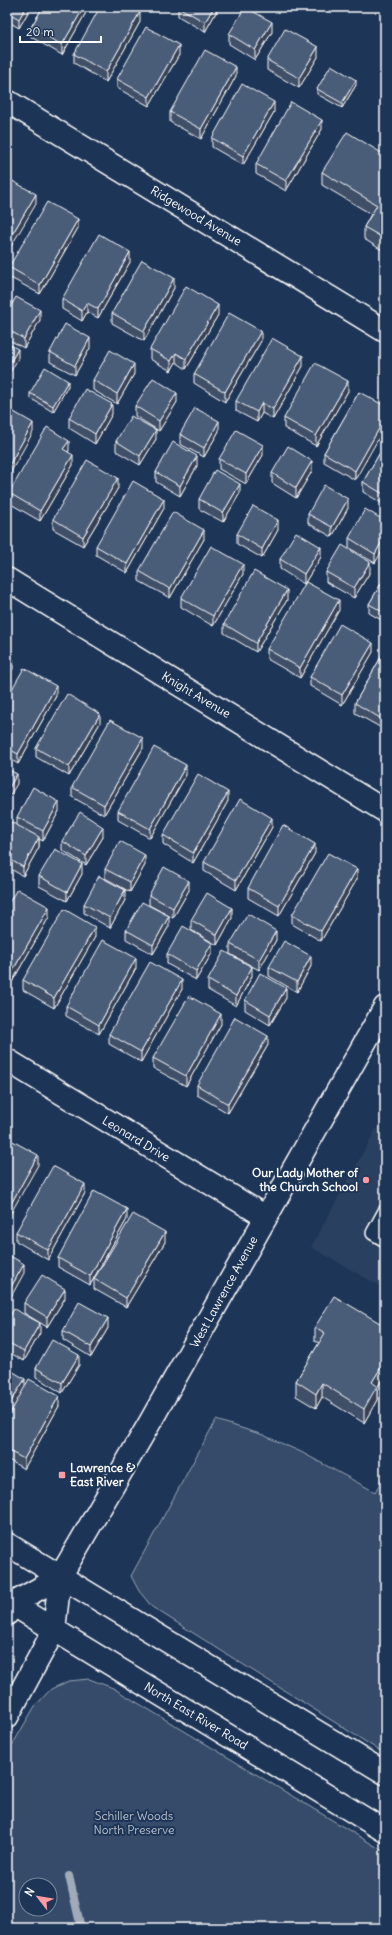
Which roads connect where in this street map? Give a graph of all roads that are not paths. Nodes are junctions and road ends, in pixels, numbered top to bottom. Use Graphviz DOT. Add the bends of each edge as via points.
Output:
graph roads {
  1 [pos="7,101"];
  2 [pos="385,331"];
  3 [pos="7,579"];
  4 [pos="385,810"];
  5 [pos="385,1007"];
  6 [pos="7,1060"];
  7 [pos="385,1211"];
  8 [pos="266,1217"];
  9 [pos="385,1240"];
  10 [pos="7,1544"];
  11 [pos="60,1577"];
  12 [pos="9,1606"];
  13 [pos="54,1630"];
  14 [pos="7,1717"];
  15 [pos="385,1773"];
  16 [pos="385,1831"];
  1 -- 2 [label="main road, Ridgewood Avenue"];
  3 -- 4 [label="main road, Knight Avenue"];
  5 -- 8 [label="main road, West Lawrence Avenue"];
  6 -- 8 [label="main road, Leonard Drive"];
  7 -- 9 [label="lane" via="373,1233"];
  8 -- 11 [label="main road, West Lawrence Avenue"];
  10 -- 11 [label="main road"];
  11 -- 12 [label="main road"];
  11 -- 13 [label="main road"];
  11 -- 15 [label="main road"];
  12 -- 13 [label="main road, North East River Road"];
  13 -- 14 [label="main road"];
  13 -- 16 [label="main road, North East River Road"];
}
